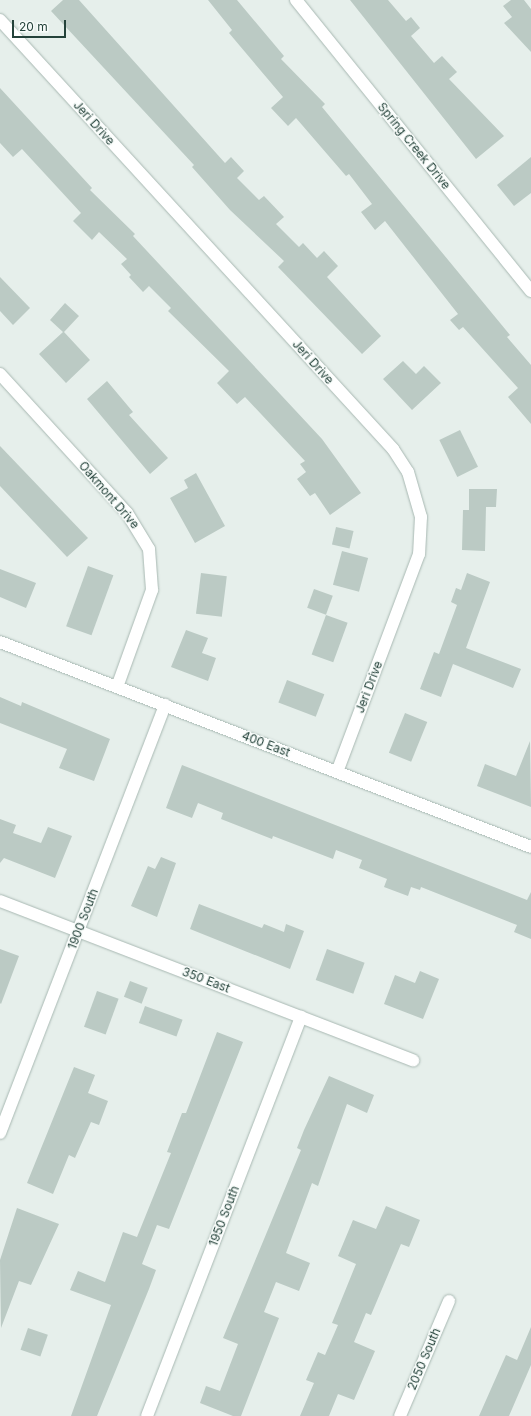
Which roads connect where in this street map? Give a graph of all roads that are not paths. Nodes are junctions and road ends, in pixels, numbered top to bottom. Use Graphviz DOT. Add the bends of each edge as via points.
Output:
graph roads {
  1 [pos="296,0"];
  2 [pos="0,20"];
  3 [pos="531,291"];
  4 [pos="0,374"];
  5 [pos="0,642"];
  6 [pos="117,687"];
  7 [pos="165,705"];
  8 [pos="336,772"];
  9 [pos="531,847"];
  10 [pos="0,901"];
  11 [pos="78,931"];
  12 [pos="301,1017"];
  13 [pos="413,1060"];
  14 [pos="0,1133"];
  15 [pos="449,1302"];
  16 [pos="147,1416"];
  17 [pos="400,1416"];
  1 -- 3 [label="street, Spring Creek Drive"];
  2 -- 8 [label="street, Jeri Drive" via="393,450 408,472 421,517 419,554"];
  4 -- 6 [label="street, Oakmont Drive" via="127,513 149,548 152,590"];
  5 -- 6 [label="street, 400 East"];
  6 -- 7 [label="street, 400 East"];
  7 -- 8 [label="street, 400 East"];
  7 -- 11 [label="street, 1900 South"];
  8 -- 9 [label="street, 400 East"];
  10 -- 11 [label="street, 350 East"];
  11 -- 12 [label="street, 350 East"];
  11 -- 14 [label="street, 1900 South"];
  12 -- 13 [label="street, 350 East"];
  12 -- 16 [label="street, 1950 South"];
  15 -- 17 [label="street, 2050 South"];
}
